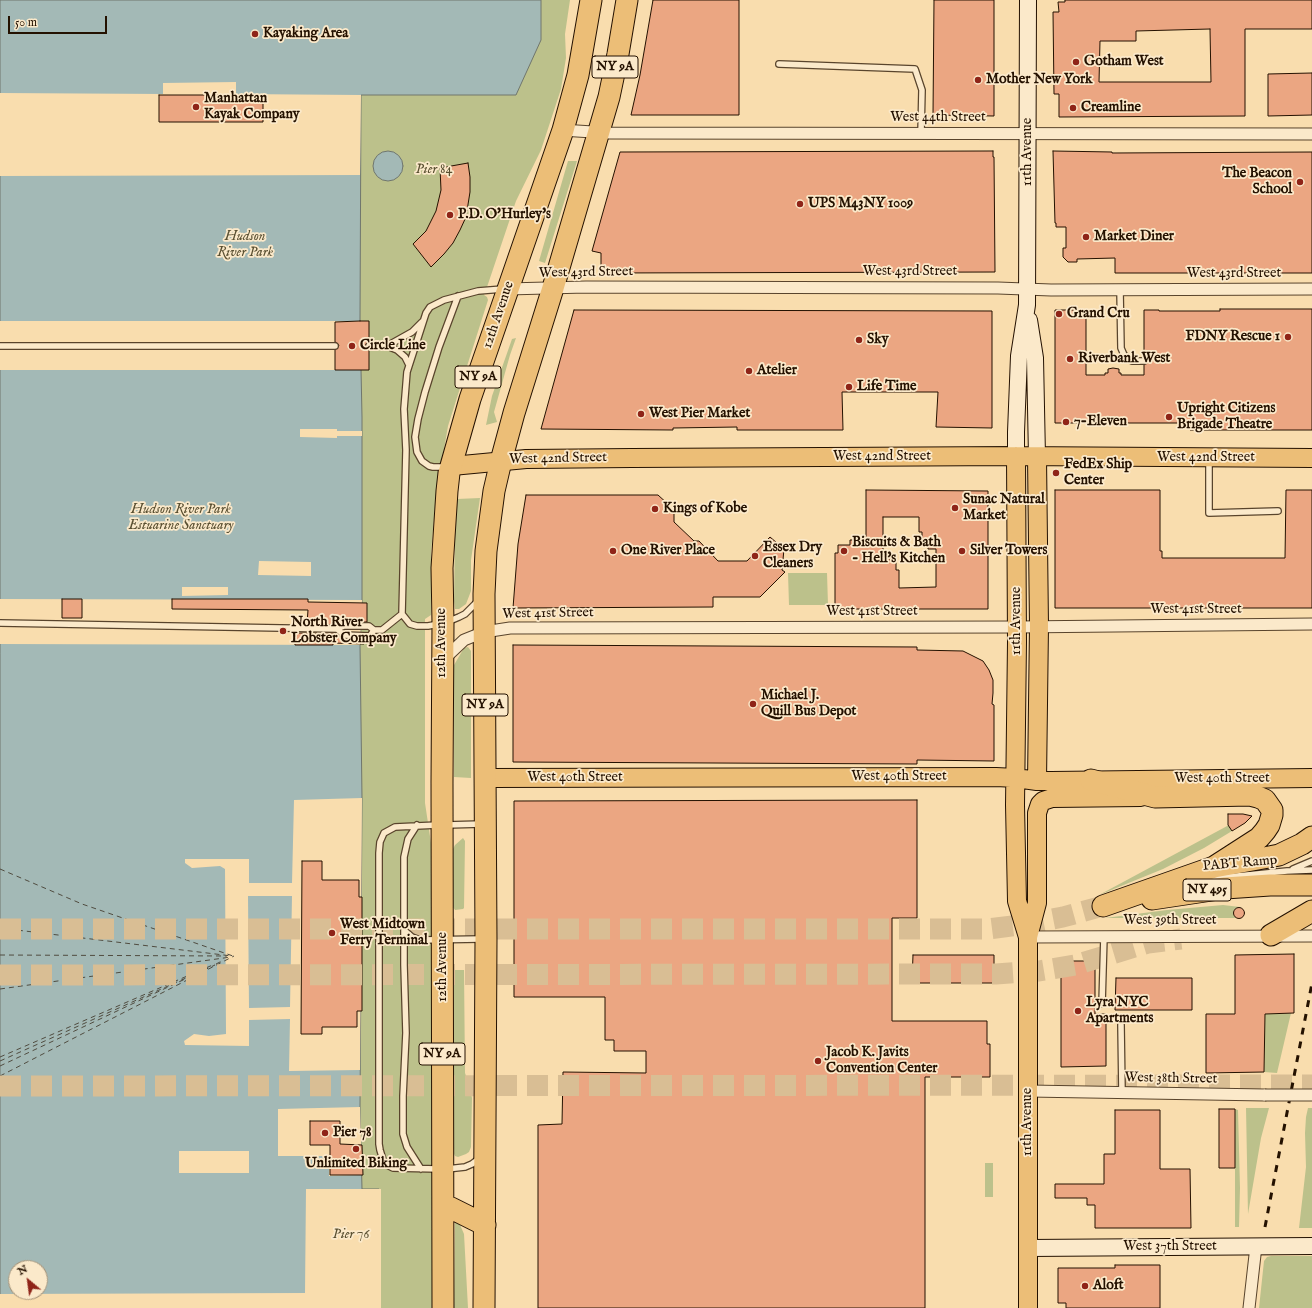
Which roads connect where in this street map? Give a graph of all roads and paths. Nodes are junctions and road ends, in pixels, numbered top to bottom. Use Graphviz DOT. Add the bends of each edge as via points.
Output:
graph roads {
  1 [pos="591,0"];
  2 [pos="627,0"];
  3 [pos="1028,0"];
  4 [pos="779,64"];
  5 [pos="563,130"];
  6 [pos="598,132"];
  7 [pos="921,133"];
  8 [pos="1029,134"];
  9 [pos="1312,134"];
  10 [pos="552,288"];
  11 [pos="507,289"];
  12 [pos="1027,289"];
  13 [pos="1312,289"];
  14 [pos="1120,290"];
  15 [pos="458,296"];
  16 [pos="1027,305"];
  17 [pos="423,321"];
  18 [pos="0,346"];
  19 [pos="335,346"];
  20 [pos="369,346"];
  21 [pos="388,346"];
  22 [pos="1144,361"];
  23 [pos="409,365"];
  24 [pos="1016,456"];
  25 [pos="1037,457"];
  26 [pos="1209,458"];
  27 [pos="1312,458"];
  28 [pos="501,461"];
  29 [pos="452,466"];
  30 [pos="1278,511"];
  31 [pos="484,594"];
  32 [pos="402,614"];
  33 [pos="443,623"];
  34 [pos="0,624"];
  35 [pos="1312,624"];
  36 [pos="1039,626"];
  37 [pos="1017,627"];
  38 [pos="337,629"];
  39 [pos="374,630"];
  40 [pos="484,632"];
  41 [pos="442,661"];
  42 [pos="485,778"];
  43 [pos="1016,778"];
  44 [pos="1312,778"];
  45 [pos="1090,780"];
  46 [pos="1040,791"];
  47 [pos="1155,797"];
  48 [pos="485,824"];
  49 [pos="417,825"];
  50 [pos="442,825"];
  51 [pos="1312,837"];
  52 [pos="1312,861"];
  53 [pos="1312,870"];
  54 [pos="1287,871"];
  55 [pos="1208,873"];
  56 [pos="1195,880"];
  57 [pos="1171,882"];
  58 [pos="1312,885"];
  59 [pos="1312,911"];
  60 [pos="405,931"];
  61 [pos="1271,935"];
  62 [pos="1104,936"];
  63 [pos="1312,936"];
  64 [pos="1028,937"];
  65 [pos="486,939"];
  66 [pos="443,940"];
  67 [pos="1102,1004"];
  68 [pos="1121,1025"];
  69 [pos="1029,1091"];
  70 [pos="1122,1093"];
  71 [pos="1312,1095"];
  72 [pos="485,1154"];
  73 [pos="421,1169"];
  74 [pos="442,1169"];
  75 [pos="443,1207"];
  76 [pos="485,1225"];
  77 [pos="1256,1246"];
  78 [pos="1312,1246"];
  79 [pos="1028,1248"];
  80 [pos="443,1308"];
  81 [pos="484,1308"];
  82 [pos="1028,1308"];
  83 [pos="1249,1308"];
  1 -- 5 [label="highway, 12th Avenue / NY 9A" via="578,75"];
  2 -- 6 [label="highway, NY 9A" via="609,98"];
  3 -- 8 [label="main road, 11th Avenue"];
  4 -- 7 [label="lane" via="914,68 922,90"];
  5 -- 6 [label="street, West 44th Street"];
  5 -- 11 [label="highway, 12th Avenue / NY 9A"];
  6 -- 7 [label="street, West 44th Street"];
  6 -- 10 [label="highway, NY 9A"];
  7 -- 8 [label="street, West 44th Street"];
  8 -- 9 [label="street, West 44th Street"];
  8 -- 12 [label="main road, 11th Avenue"];
  10 -- 11 [label="street, West 43rd Street"];
  10 -- 12 [label="street, West 43rd Street"];
  10 -- 28 [label="highway, NY 9A"];
  11 -- 15 [label="lane" via="478,291"];
  11 -- 29 [label="highway, 12th Avenue / NY 9A" via="470,399"];
  12 -- 14 [label="street, West 43rd Street"];
  12 -- 16 [label="main road, 11th Avenue"];
  13 -- 14 [label="street, West 43rd Street"];
  14 -- 22 [label="lane" via="1121,348 1124,355 1132,361"];
  15 -- 17 [label="lane" via="434,305 428,310"];
  15 -- 29 [label="lane" via="425,392 415,437 417,452 422,461 437,468"];
  16 -- 24 [label="main road, 11th Avenue" via="1020,356"];
  16 -- 25 [label="main road, 11th Avenue" via="1035,358"];
  17 -- 21 [label="lane" via="412,332"];
  17 -- 23 [label="lane"];
  18 -- 19 [label="lane"];
  20 -- 21 [label="lane"];
  21 -- 23 [label="lane" via="405,357"];
  23 -- 32 [label="lane" via="404,409 406,450"];
  24 -- 25 [label="main road, West 42nd Street"];
  24 -- 28 [label="main road, West 42nd Street"];
  24 -- 37 [label="main road, 11th Avenue"];
  25 -- 26 [label="main road, West 42nd Street"];
  25 -- 36 [label="main road, 11th Avenue"];
  26 -- 27 [label="main road, West 42nd Street"];
  26 -- 30 [label="lane" via="1209,513"];
  28 -- 29 [label="main road, West 42nd Street"];
  28 -- 31 [label="highway, NY 9A" via="488,534"];
  29 -- 33 [label="highway, 12th Avenue / NY 9A" via="447,491 443,546"];
  31 -- 33 [label="lane" via="465,614"];
  31 -- 40 [label="highway, NY 9A"];
  32 -- 33 [label="lane" via="410,624 417,626"];
  32 -- 39 [label="lane" via="382,630"];
  33 -- 41 [label="highway, 12th Avenue / NY 9A"];
  34 -- 38 [label="lane"];
  35 -- 36 [label="street, West 41st Street"];
  36 -- 37 [label="street, West 41st Street"];
  36 -- 46 [label="main road, 11th Avenue"];
  37 -- 40 [label="street, West 41st Street" via="510,628"];
  37 -- 43 [label="main road, 11th Avenue"];
  38 -- 39 [label="lane" via="344,626 369,626"];
  38 -- 39 [label="lane" via="344,635 363,636 370,636"];
  40 -- 41 [label="street, West 41st Street" via="464,640"];
  40 -- 42 [label="highway, NY 9A"];
  41 -- 50 [label="highway, 12th Avenue / NY 9A"];
  42 -- 43 [label="main road, West 40th Street"];
  42 -- 48 [label="highway, NY 9A"];
  43 -- 46 [label="main road, West 40th Street"];
  43 -- 64 [label="main road, 11th Avenue" via="1016,901"];
  44 -- 45 [label="main road, West 40th Street"];
  45 -- 46 [label="main road, West 40th Street"];
  45 -- 47 [label="highway"];
  46 -- 47 [label="main road, West 40th Street" via="1052,798"];
  46 -- 64 [label="main road, 11th Avenue" via="1040,804 1036,813 1037,903"];
  47 -- 55 [label="highway" via="1250,795 1264,800 1269,805 1272,810 1269,825 1259,838"];
  48 -- 50 [label="lane"];
  48 -- 65 [label="highway, NY 9A"];
  49 -- 50 [label="lane"];
  49 -- 60 [label="lane" via="408,839 404,857"];
  49 -- 73 [label="lane" via="388,829 381,837 379,847 379,1144 381,1155 387,1165 400,1169"];
  50 -- 66 [label="highway, 12th Avenue / NY 9A"];
  51 -- 55 [label="highway" via="1279,855"];
  52 -- 54 [label="lane"];
  53 -- 54 [label="lane, PABT Ramp"];
  54 -- 55 [label="lane, PABT Ramp"];
  55 -- 57 [label="highway"];
  56 -- 57 [label="lane, PABT Ramp"];
  57 -- 58 [label="highway, NY 495" via="1103,906 1225,888"];
  59 -- 61 [label="highway"];
  60 -- 66 [label="lane" via="416,939"];
  60 -- 73 [label="lane" via="406,1033 403,1134 407,1147"];
  61 -- 62 [label="street, West 39th Street"];
  61 -- 63 [label="street, West 39th Street"];
  62 -- 64 [label="street, West 39th Street"];
  62 -- 67 [label="lane"];
  64 -- 69 [label="main road, 11th Avenue"];
  65 -- 66 [label="lane"];
  65 -- 72 [label="highway, NY 9A"];
  66 -- 74 [label="highway, 12th Avenue / NY 9A"];
  68 -- 70 [label="lane"];
  69 -- 70 [label="street, West 38th Street"];
  69 -- 79 [label="main road, 11th Avenue"];
  70 -- 71 [label="street, West 38th Street, bridge"];
  72 -- 74 [label="lane" via="465,1167"];
  72 -- 76 [label="highway, NY 9A"];
  73 -- 74 [label="lane"];
  74 -- 75 [label="highway, 12th Avenue / NY 9A"];
  75 -- 76 [label="highway" via="451,1208"];
  75 -- 80 [label="highway, 12th Avenue / NY 9A"];
  76 -- 81 [label="highway, NY 9A"];
  77 -- 78 [label="main road, West 37th Street"];
  77 -- 79 [label="main road, West 37th Street"];
  77 -- 83 [label="street"];
  79 -- 82 [label="main road, 11th Avenue"];
}
